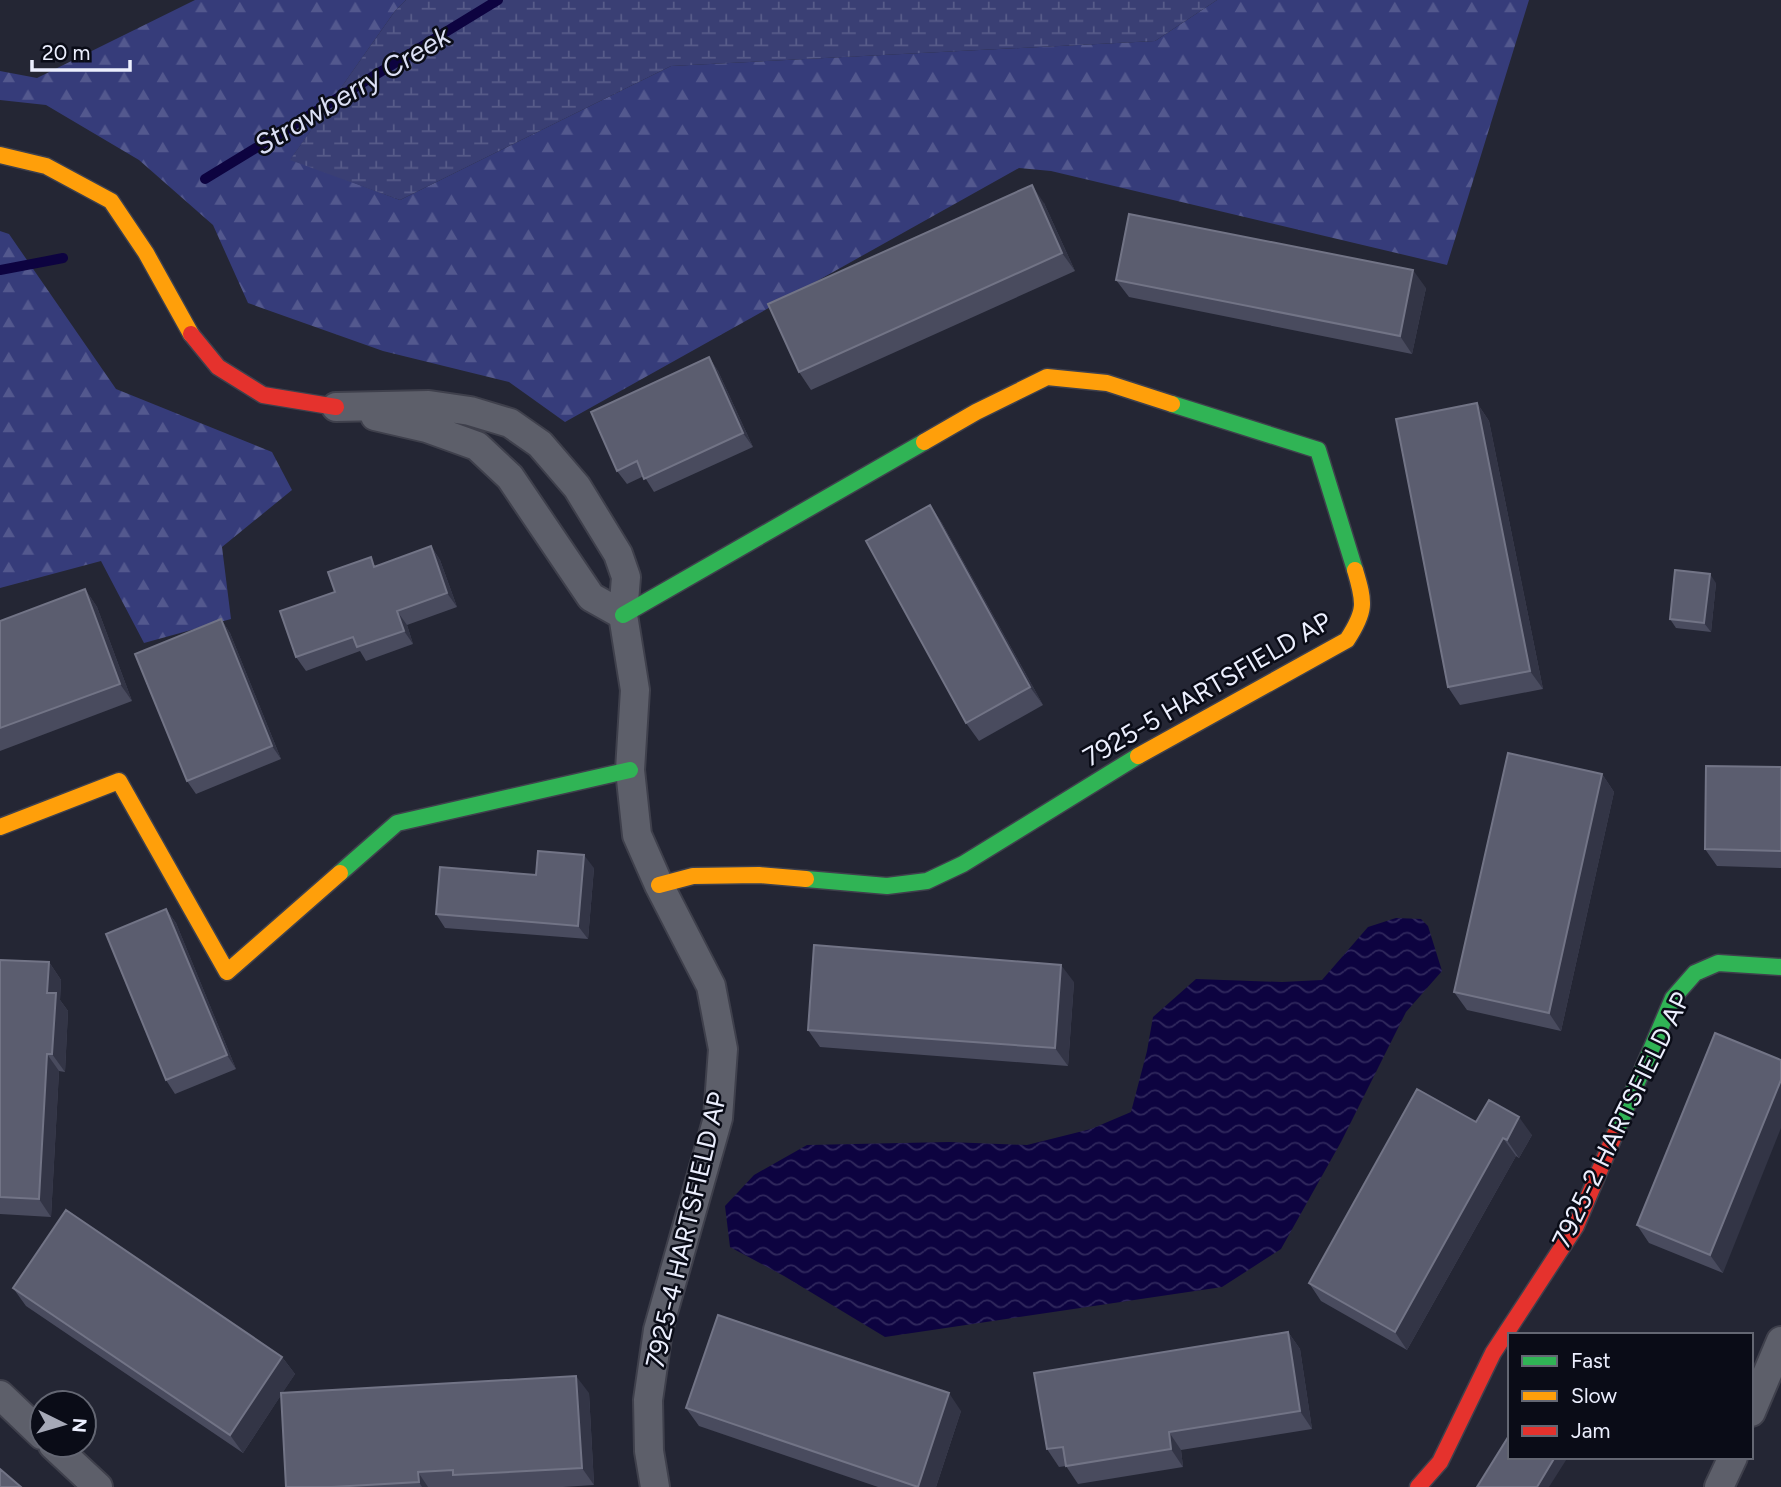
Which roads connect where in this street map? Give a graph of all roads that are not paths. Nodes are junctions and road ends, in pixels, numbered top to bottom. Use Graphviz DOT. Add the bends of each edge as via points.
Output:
graph roads {
  1 [pos="0,155"];
  2 [pos="336,407"];
  3 [pos="623,615"];
  4 [pos="630,770"];
  5 [pos="0,827"];
  6 [pos="659,885"];
  7 [pos="1781,967"];
  8 [pos="1781,1341"];
  9 [pos="0,1395"];
  10 [pos="1753,1407"];
  11 [pos="28,1422"];
  12 [pos="68,1459"];
  13 [pos="1731,1459"];
  14 [pos="97,1487"];
  15 [pos="655,1487"];
  16 [pos="1418,1487"];
  17 [pos="1719,1487"];
  1 -- 2 [label="street" via="46,166 111,201 146,253 186,329 218,367 262,395"];
  2 -- 3 [label="street" via="427,428 477,446 510,477 591,597"];
  2 -- 3 [label="street, 7925-4 HARTSFIELD AP" via="429,405 470,411 510,423 540,444 577,487 618,554 626,577"];
  3 -- 4 [label="street, 7925-4 HARTSFIELD AP" via="635,690"];
  3 -- 6 [label="street, 7925-5 HARTSFIELD AP" via="964,419 1047,377 1107,383 1318,450 1363,597 1360,620 1347,640 1164,740 927,881 887,886 759,875 693,876"];
  4 -- 5 [label="street" via="397,823 227,972 119,781"];
  4 -- 6 [label="street, 7925-4 HARTSFIELD AP" via="638,835"];
  6 -- 15 [label="street, 7925-4 HARTSFIELD AP" via="711,986 723,1049 718,1118 658,1330 648,1401"];
  7 -- 16 [label="street, 7925-2 HARTSFIELD AP" via="1718,963 1695,973 1674,998 1576,1226 1493,1353 1440,1462"];
  8 -- 10 [label="street"];
  9 -- 11 [label="street"];
  12 -- 14 [label="street"];
  13 -- 17 [label="street"];
}
